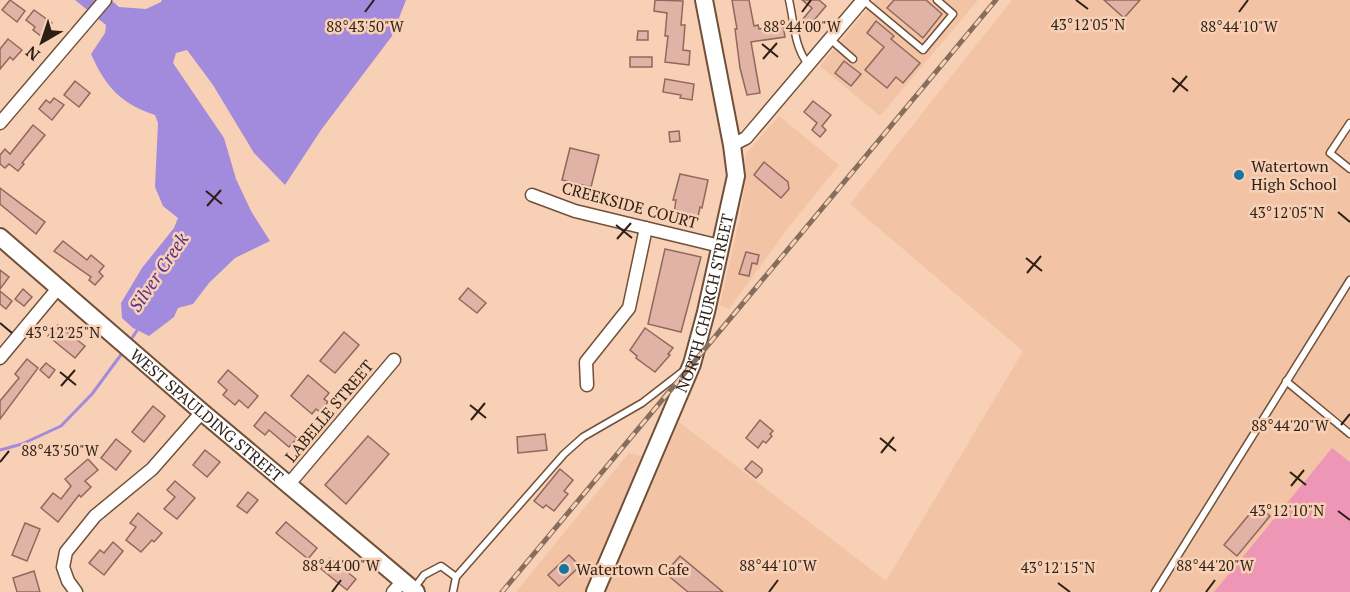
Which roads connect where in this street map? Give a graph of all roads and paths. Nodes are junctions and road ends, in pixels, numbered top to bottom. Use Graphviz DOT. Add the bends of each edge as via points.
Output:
graph roads {
  1 [pos="105,0"];
  2 [pos="704,0"];
  3 [pos="789,0"];
  4 [pos="863,0"];
  5 [pos="937,0"];
  6 [pos="830,39"];
  7 [pos="853,59"];
  8 [pos="809,64"];
  9 [pos="0,123"];
  10 [pos="1350,123"];
  11 [pos="732,145"];
  12 [pos="1350,169"];
  13 [pos="532,195"];
  14 [pos="646,228"];
  15 [pos="0,237"];
  16 [pos="720,246"];
  17 [pos="1350,280"];
  18 [pos="59,287"];
  19 [pos="0,358"];
  20 [pos="394,360"];
  21 [pos="692,364"];
  22 [pos="1286,381"];
  23 [pos="587,385"];
  24 [pos="202,412"];
  25 [pos="1350,434"];
  26 [pos="289,484"];
  27 [pos="456,578"];
  28 [pos="406,589"];
  29 [pos="76,592"];
  30 [pos="453,592"];
  31 [pos="595,592"];
  32 [pos="1155,592"];
  1 -- 9 [label="street"];
  2 -- 11 [label="main road, NORTH CHURCH STREET"];
  3 -- 8 [label="lane" via="799,48"];
  4 -- 5 [label="lane" via="923,50 953,14"];
  4 -- 6 [label="street"];
  6 -- 7 [label="lane"];
  6 -- 8 [label="street"];
  8 -- 11 [label="street" via="746,138"];
  10 -- 12 [label="lane" via="1330,153"];
  11 -- 16 [label="main road, NORTH CHURCH STREET" via="736,176"];
  13 -- 14 [label="street, CREEKSIDE COURT" via="575,211"];
  14 -- 16 [label="street, CREEKSIDE COURT"];
  14 -- 23 [label="street" via="628,308 586,362"];
  15 -- 18 [label="main road, WEST SPAULDING STREET"];
  16 -- 21 [label="main road, NORTH CHURCH STREET"];
  17 -- 22 [label="lane"];
  18 -- 19 [label="street"];
  18 -- 24 [label="main road, WEST SPAULDING STREET"];
  20 -- 26 [label="street, LABELLE STREET"];
  21 -- 27 [label="lane" via="642,403 583,436"];
  21 -- 31 [label="main road, NORTH CHURCH STREET"];
  22 -- 25 [label="lane"];
  22 -- 32 [label="lane"];
  24 -- 26 [label="main road, WEST SPAULDING STREET"];
  24 -- 29 [label="street" via="152,469 95,516 69,546 63,567"];
  26 -- 28 [label="main road, WEST SPAULDING STREET"];
  27 -- 28 [label="lane" via="441,566"];
  27 -- 30 [label="lane"];
}
